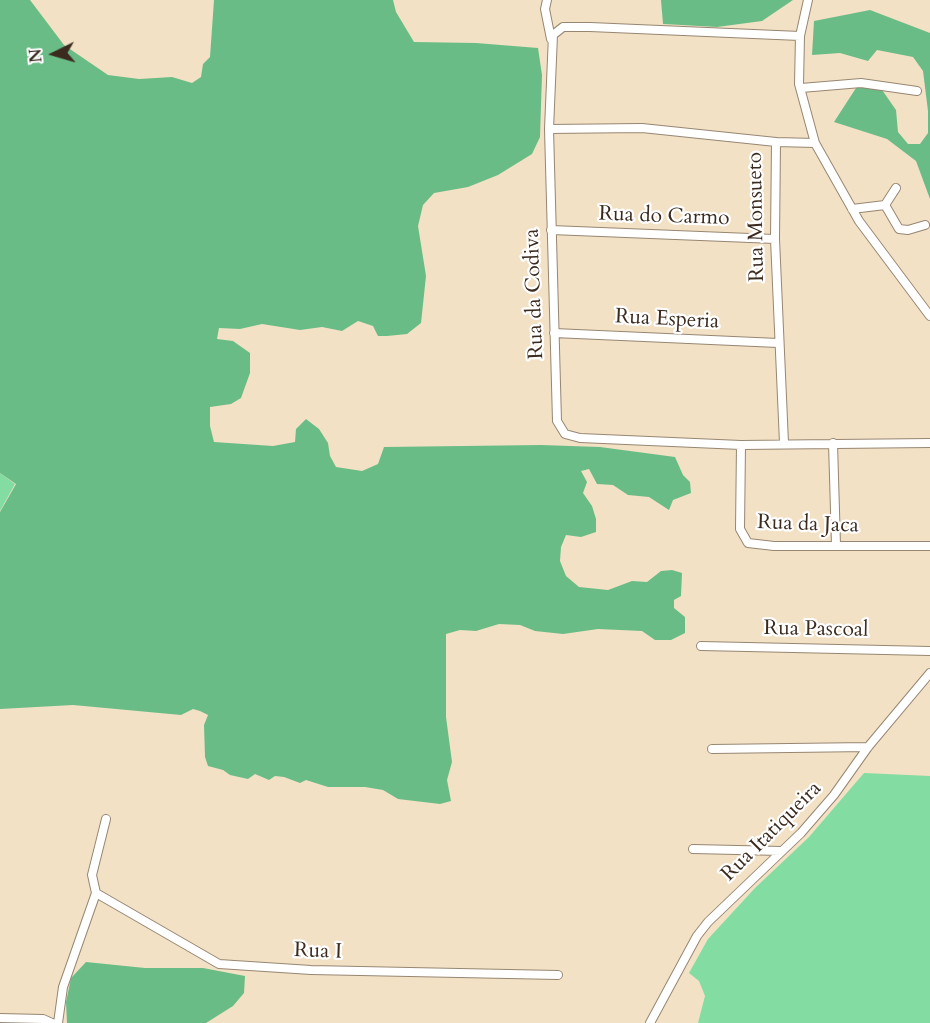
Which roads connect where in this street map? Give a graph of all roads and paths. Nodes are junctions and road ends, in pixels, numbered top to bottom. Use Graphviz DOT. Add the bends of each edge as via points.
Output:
graph roads {
  1 [pos="547,0"];
  2 [pos="808,0"];
  3 [pos="800,36"];
  4 [pos="552,43"];
  5 [pos="801,88"];
  6 [pos="917,91"];
  7 [pos="549,129"];
  8 [pos="776,142"];
  9 [pos="814,143"];
  10 [pos="896,188"];
  11 [pos="885,205"];
  12 [pos="852,209"];
  13 [pos="925,225"];
  14 [pos="551,230"];
  15 [pos="775,239"];
  16 [pos="930,316"];
  17 [pos="554,333"];
  18 [pos="778,343"];
  19 [pos="930,442"];
  20 [pos="783,443"];
  21 [pos="833,443"];
  22 [pos="741,445"];
  23 [pos="836,545"];
  24 [pos="930,546"];
  25 [pos="701,646"];
  26 [pos="930,651"];
  27 [pos="930,673"];
  28 [pos="868,747"];
  29 [pos="712,749"];
  30 [pos="105,819"];
  31 [pos="693,849"];
  32 [pos="781,851"];
  33 [pos="96,893"];
  34 [pos="558,975"];
  35 [pos="665,998"];
  36 [pos="58,1013"];
  37 [pos="0,1018"];
  38 [pos="43,1019"];
  39 [pos="52,1023"];
  40 [pos="58,1023"];
  41 [pos="650,1023"];
  42 [pos="655,1023"];
  1 -- 4 [label="street, Rua da Codiva" via="545,9"];
  2 -- 3 [label="street"];
  3 -- 4 [label="street" via="563,27 553,35"];
  3 -- 5 [label="street"];
  4 -- 7 [label="street, Rua da Codiva"];
  5 -- 6 [label="street" via="861,83"];
  5 -- 9 [label="street"];
  7 -- 8 [label="street, Rua Monsueto" via="642,128"];
  7 -- 14 [label="street, Rua da Codiva"];
  8 -- 9 [label="street"];
  8 -- 15 [label="street, Rua Monsueto"];
  9 -- 12 [label="street"];
  10 -- 11 [label="street"];
  11 -- 12 [label="street"];
  11 -- 13 [label="street" via="899,229"];
  12 -- 16 [label="street"];
  14 -- 15 [label="street, Rua do Carmo"];
  14 -- 17 [label="street, Rua da Codiva"];
  15 -- 18 [label="street, Rua Monsueto"];
  17 -- 18 [label="street, Rua Esperia"];
  17 -- 22 [label="street, Rua da Codiva" via="556,421 565,434 580,438"];
  18 -- 20 [label="street, Rua Monsueto"];
  19 -- 21 [label="street, Rua da Codiva"];
  20 -- 21 [label="street, Rua da Codiva"];
  20 -- 22 [label="street, Rua da Codiva"];
  21 -- 23 [label="street"];
  22 -- 23 [label="street, Rua da Jaca" via="740,529 748,543"];
  23 -- 24 [label="street, Rua da Jaca"];
  25 -- 26 [label="street, Rua Pascoal"];
  27 -- 28 [label="street, Rua Itatiqueira"];
  28 -- 29 [label="street"];
  28 -- 32 [label="street, Rua Itatiqueira" via="834,795"];
  30 -- 33 [label="street" via="92,875"];
  31 -- 32 [label="street"];
  32 -- 35 [label="street, Rua Itatiqueira" via="708,922"];
  33 -- 34 [label="street, Rua I" via="219,964 311,970"];
  33 -- 36 [label="street" via="63,987"];
  35 -- 41 [label="street, Rua Itatiqueira"];
  35 -- 42 [label="street"];
  36 -- 38 [label="street"];
  36 -- 40 [label="street"];
  37 -- 38 [label="street"];
  38 -- 39 [label="street"];
}
